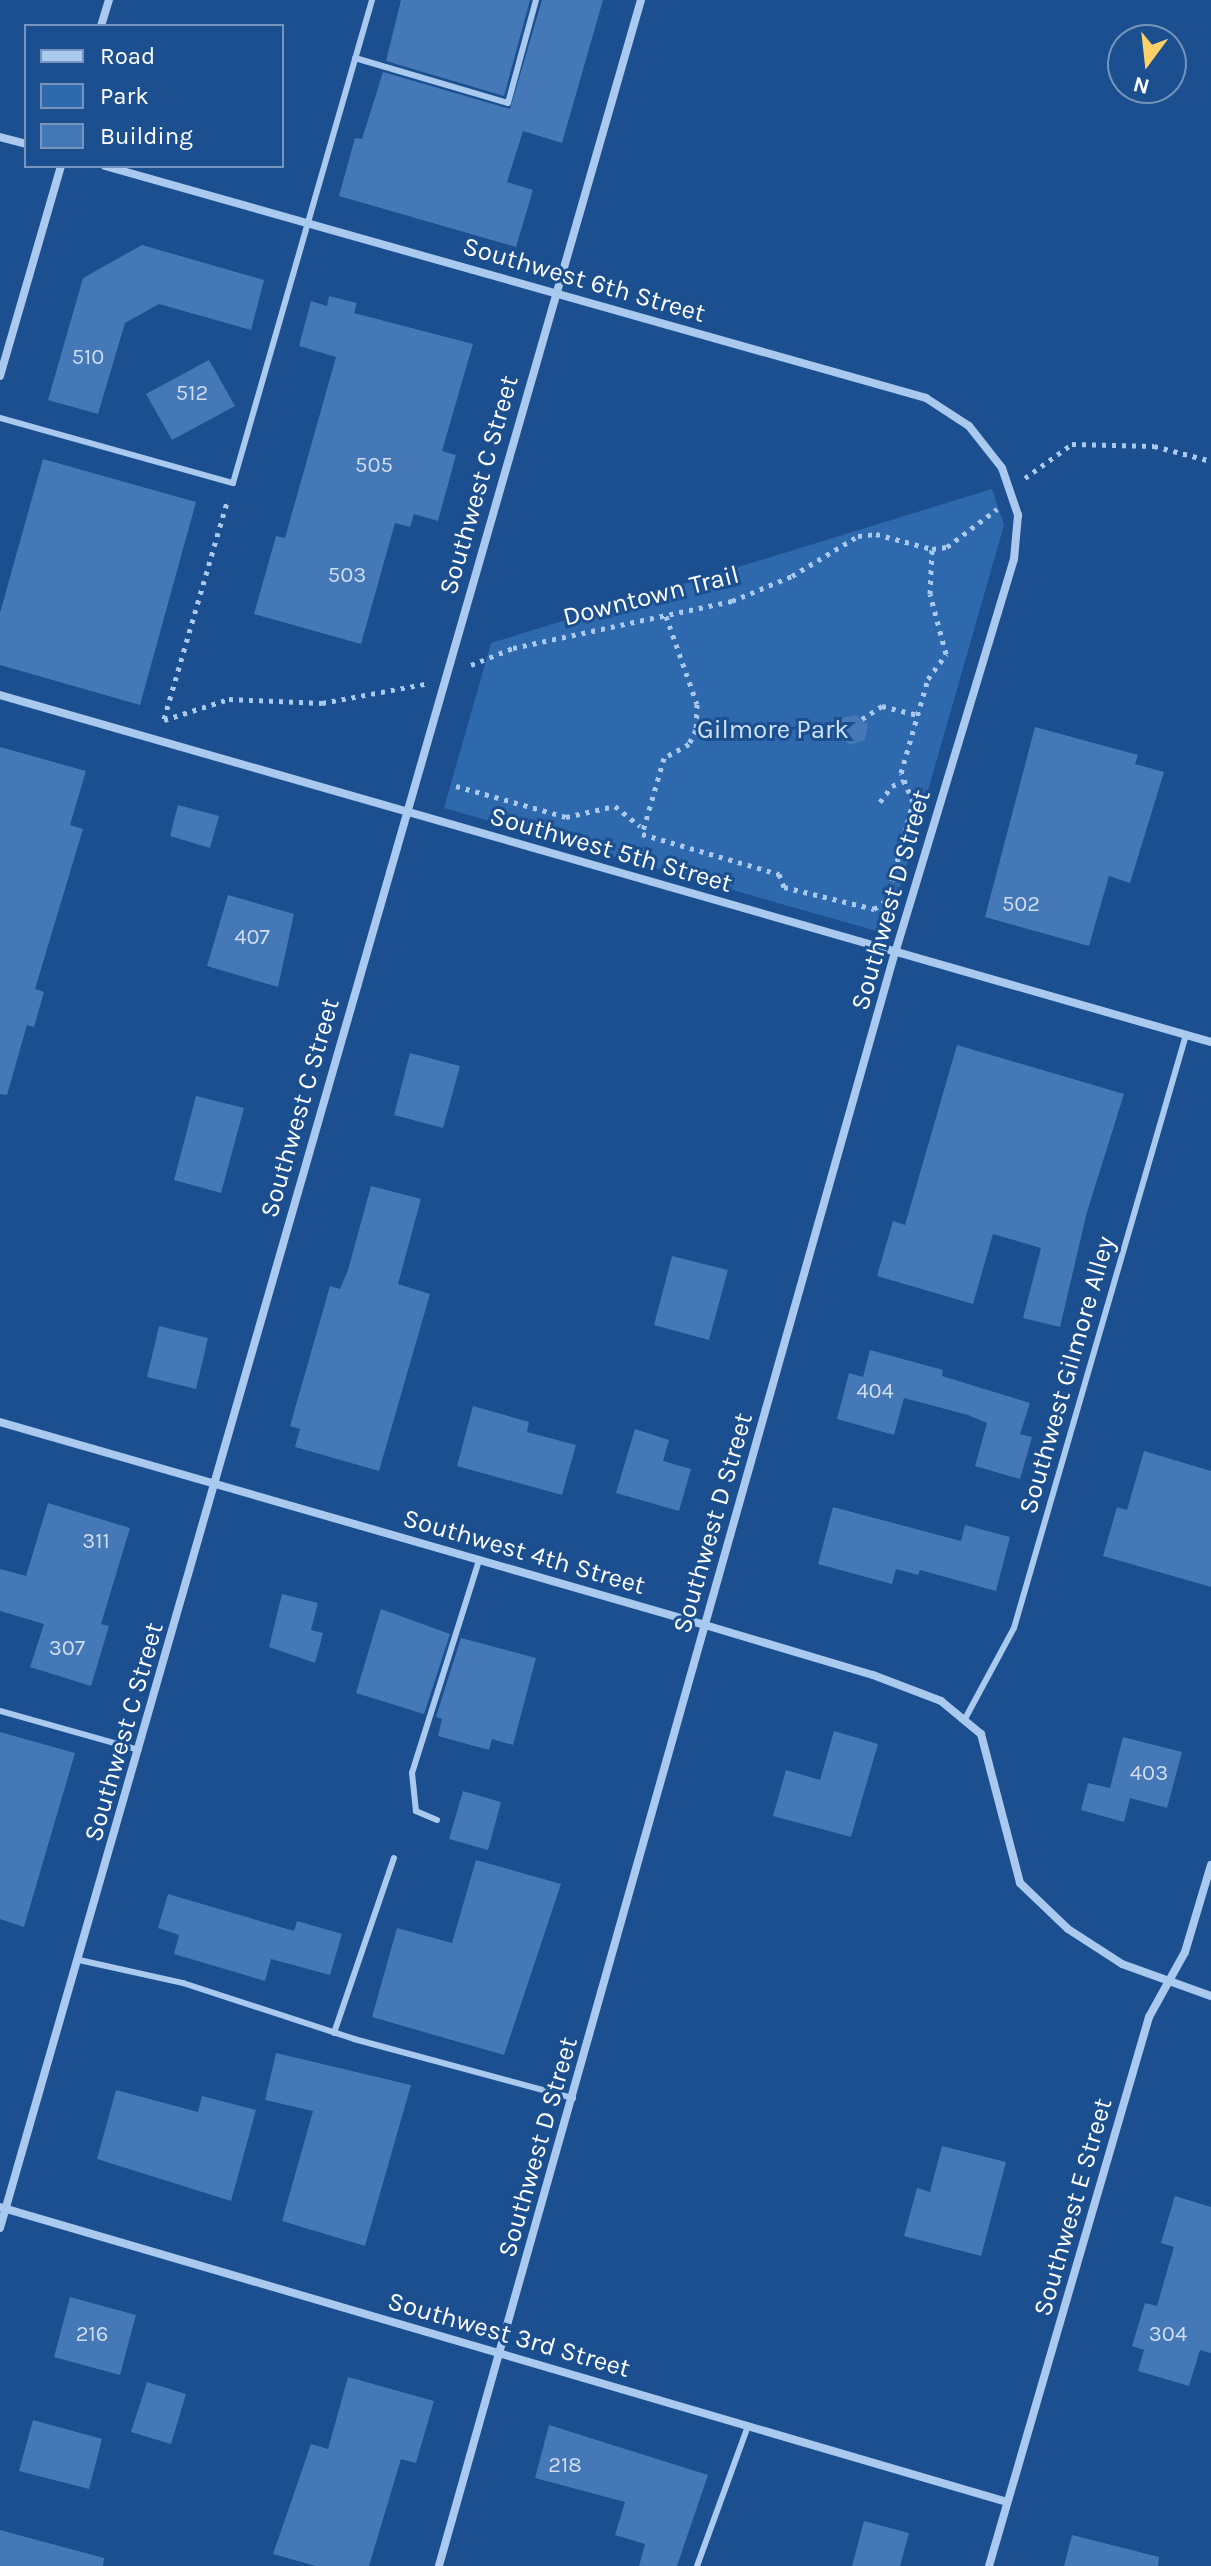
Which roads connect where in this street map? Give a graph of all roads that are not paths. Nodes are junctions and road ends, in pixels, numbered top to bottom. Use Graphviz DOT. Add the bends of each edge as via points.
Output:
graph roads {
  1 [pos="109,0"];
  2 [pos="372,0"];
  3 [pos="536,0"];
  4 [pos="641,0"];
  5 [pos="102,24"];
  6 [pos="355,58"];
  7 [pos="0,137"];
  8 [pos="24,143"];
  9 [pos="60,168"];
  10 [pos="112,168"];
  11 [pos="308,223"];
  12 [pos="556,294"];
  13 [pos="0,376"];
  14 [pos="0,418"];
  15 [pos="1014,491"];
  16 [pos="0,695"];
  17 [pos="405,812"];
  18 [pos="895,952"];
  19 [pos="1186,1035"];
  20 [pos="1211,1042"];
  21 [pos="0,1422"];
  22 [pos="214,1482"];
  23 [pos="479,1561"];
  24 [pos="705,1625"];
  25 [pos="0,1711"];
  26 [pos="966,1717"];
  27 [pos="141,1751"];
  28 [pos="437,1820"];
  29 [pos="394,1858"];
  30 [pos="1211,1865"];
  31 [pos="79,1960"];
  32 [pos="1166,1981"];
  33 [pos="1211,1996"];
  34 [pos="334,2033"];
  35 [pos="573,2098"];
  36 [pos="3,2208"];
  37 [pos="0,2228"];
  38 [pos="501,2354"];
  39 [pos="748,2426"];
  40 [pos="1007,2502"];
  41 [pos="439,2566"];
  42 [pos="697,2566"];
  43 [pos="989,2566"];
  1 -- 5 [label="street"];
  2 -- 6 [label="lane"];
  3 -- 6 [label="lane" via="508,103"];
  4 -- 12 [label="street, Southwest C Street"];
  6 -- 11 [label="lane"];
  7 -- 8 [label="street"];
  9 -- 13 [label="street"];
  10 -- 11 [label="street, Southwest 6th Street"];
  11 -- 12 [label="street, Southwest 6th Street"];
  11 -- 14 [label="lane" via="233,483"];
  12 -- 15 [label="street, Southwest 6th Street" via="926,398 969,426"];
  12 -- 17 [label="street, Southwest C Street"];
  15 -- 18 [label="street, Southwest D Street" via="1014,559"];
  16 -- 17 [label="street, Southwest 5th Street"];
  17 -- 18 [label="street, Southwest 5th Street"];
  17 -- 22 [label="street, Southwest C Street"];
  18 -- 19 [label="street, Southwest 5th Street"];
  18 -- 24 [label="street, Southwest D Street"];
  19 -- 20 [label="street, Southwest 5th Street"];
  19 -- 26 [label="lane, Southwest Gilmore Alley" via="1014,1628"];
  21 -- 22 [label="street, Southwest 4th Street"];
  22 -- 23 [label="street, Southwest 4th Street"];
  22 -- 27 [label="street, Southwest C Street"];
  23 -- 24 [label="street, Southwest 4th Street"];
  23 -- 28 [label="lane" via="412,1773 416,1811"];
  24 -- 26 [label="street, Southwest 4th Street" via="909,1687"];
  24 -- 35 [label="street, Southwest D Street"];
  25 -- 27 [label="lane"];
  26 -- 32 [label="street" via="989,1754 1009,1857 1020,1883 1093,1946"];
  27 -- 31 [label="street, Southwest C Street"];
  29 -- 34 [label="lane"];
  30 -- 32 [label="street, Southwest E Street" via="1185,1952"];
  31 -- 34 [label="lane" via="183,1983"];
  31 -- 36 [label="street, Southwest C Street"];
  32 -- 33 [label="street"];
  32 -- 40 [label="street, Southwest E Street" via="1149,2017"];
  34 -- 35 [label="lane"];
  35 -- 38 [label="street, Southwest D Street"];
  36 -- 37 [label="street, Southwest C Street"];
  36 -- 38 [label="street, Southwest 3rd Street"];
  38 -- 39 [label="street, Southwest 3rd Street"];
  38 -- 41 [label="street, Southwest D Street"];
  39 -- 40 [label="street, Southwest 3rd Street"];
  39 -- 42 [label="lane"];
  40 -- 43 [label="street, Southwest E Street"];
}
